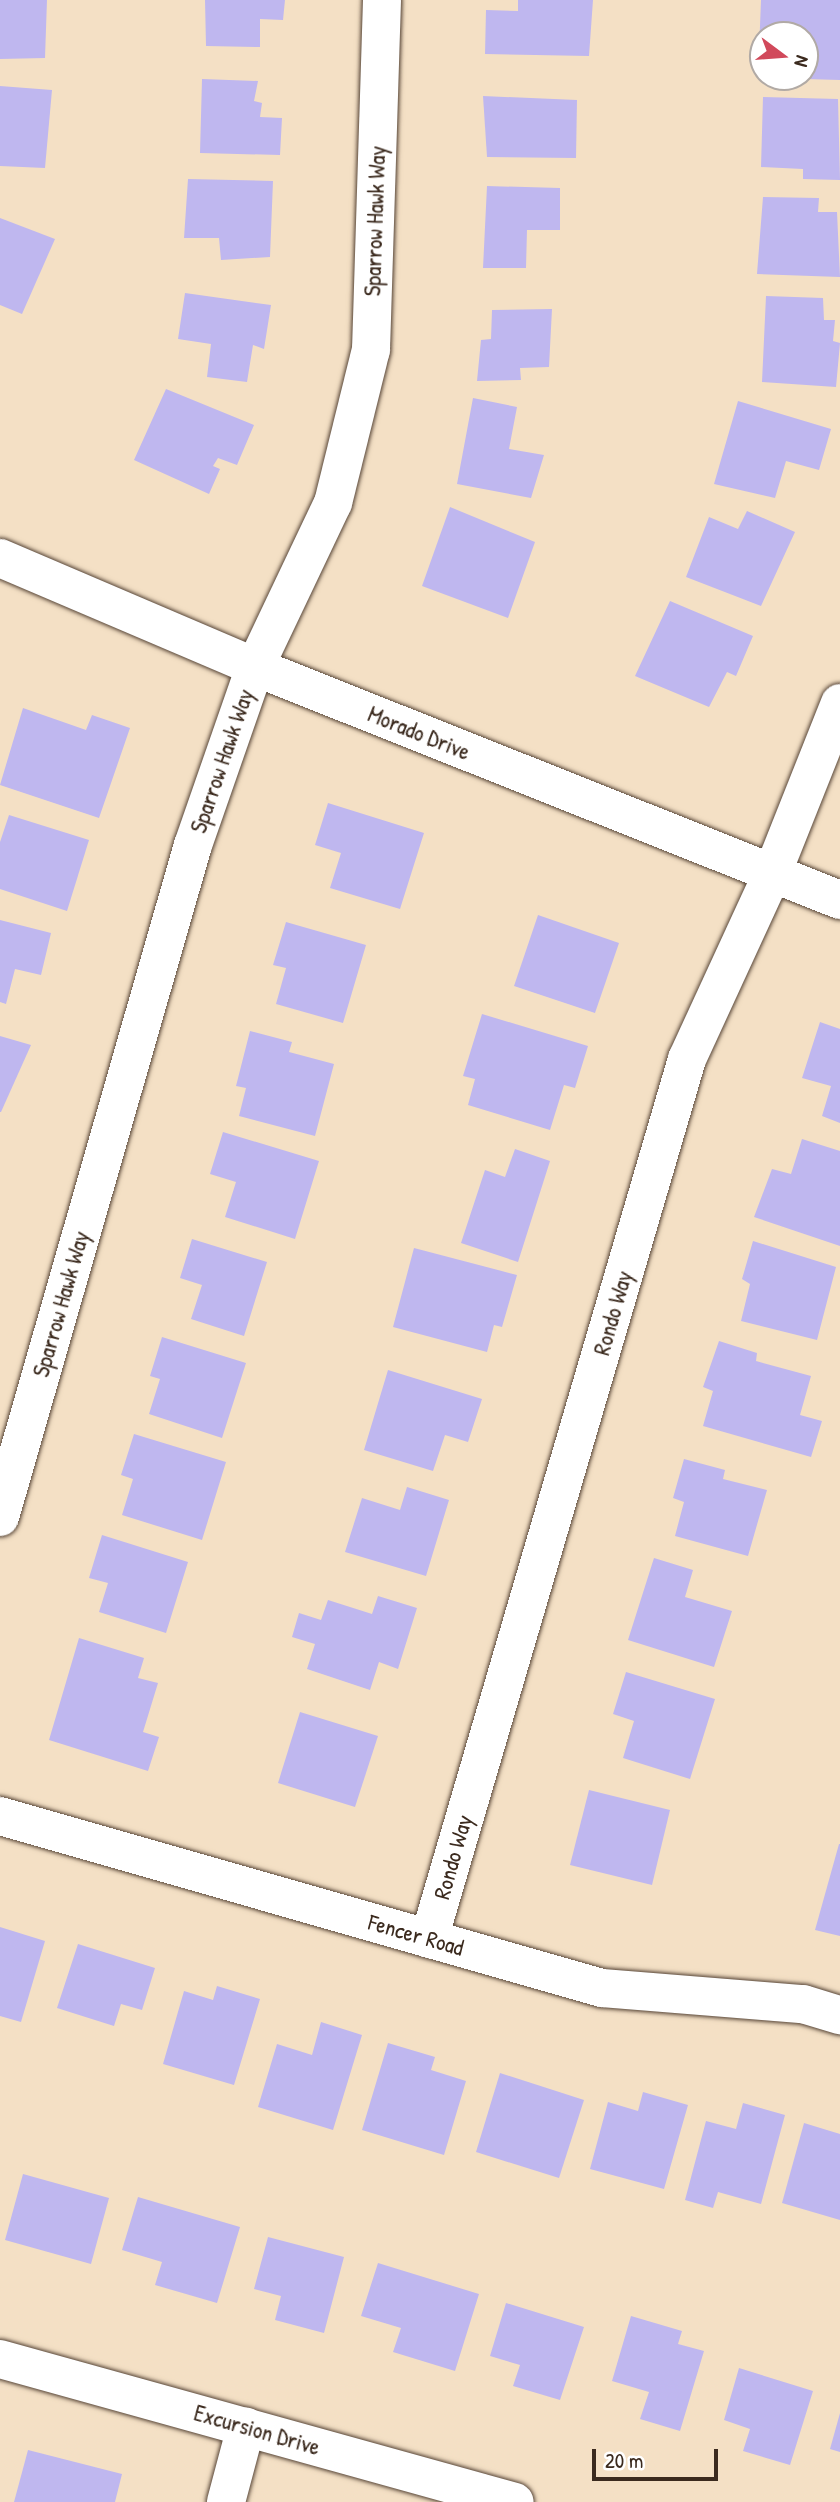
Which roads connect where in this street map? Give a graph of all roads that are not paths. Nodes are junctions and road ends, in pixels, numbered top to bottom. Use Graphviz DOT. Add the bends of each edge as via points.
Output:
graph roads {
  1 [pos="382,0"];
  2 [pos="0,558"];
  3 [pos="255,667"];
  4 [pos="840,703"];
  5 [pos="772,874"];
  6 [pos="840,900"];
  7 [pos="0,1517"];
  8 [pos="0,1816"];
  9 [pos="429,1939"];
  10 [pos="840,2015"];
  11 [pos="0,2359"];
  12 [pos="246,2427"];
  13 [pos="226,2502"];
  14 [pos="514,2502"];
  1 -- 3 [label="street, Sparrow Hawk Way" via="371,350 333,503"];
  2 -- 3 [label="street, Morado Drive"];
  3 -- 5 [label="street, Morado Drive"];
  3 -- 7 [label="street, Sparrow Hawk Way" via="193,845"];
  4 -- 5 [label="street, Rondo Way"];
  5 -- 6 [label="street, Morado Drive"];
  5 -- 9 [label="street, Rondo Way" via="687,1059"];
  8 -- 9 [label="street, Fencer Road"];
  9 -- 10 [label="street, Fencer Road" via="602,1988 803,2004"];
  11 -- 12 [label="street, Excursion Drive"];
  12 -- 13 [label="street"];
  12 -- 14 [label="street, Excursion Drive"];
}
